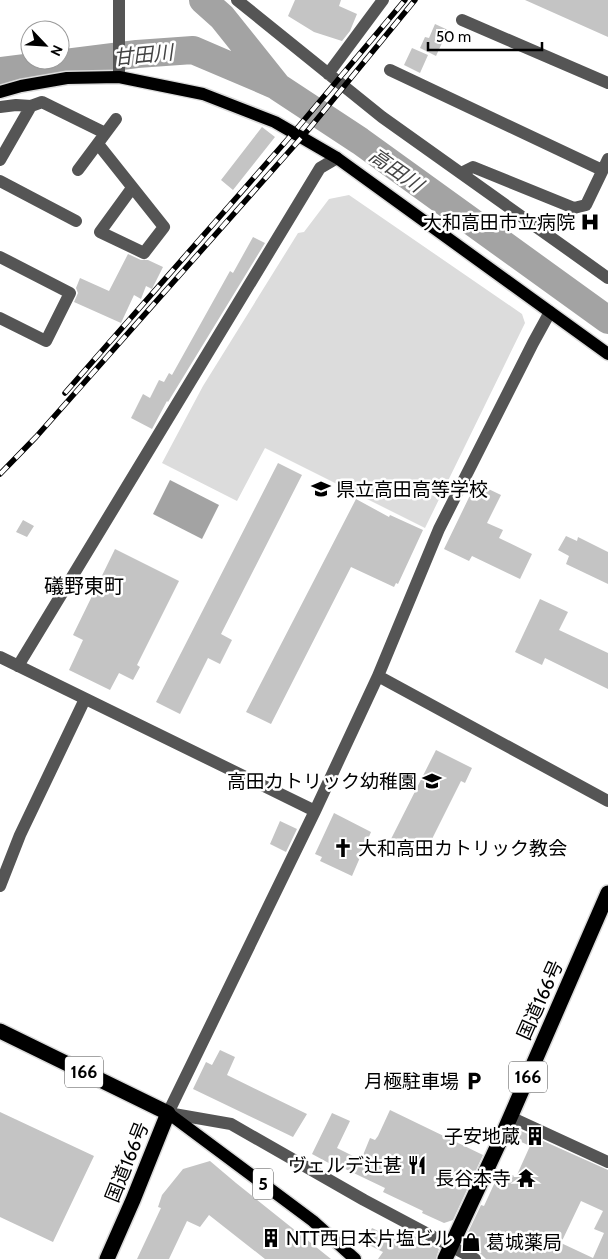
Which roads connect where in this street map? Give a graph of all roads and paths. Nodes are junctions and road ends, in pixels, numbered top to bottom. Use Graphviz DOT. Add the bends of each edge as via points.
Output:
graph roads {
  1 [pos="120,0"];
  2 [pos="383,0"];
  3 [pos="240,1"];
  4 [pos="462,20"];
  5 [pos="390,70"];
  6 [pos="328,74"];
  7 [pos="119,77"];
  8 [pos="608,83"];
  9 [pos="0,92"];
  10 [pos="31,106"];
  11 [pos="0,107"];
  12 [pos="116,119"];
  13 [pos="101,138"];
  14 [pos="337,158"];
  15 [pos="0,160"];
  16 [pos="605,164"];
  17 [pos="78,170"];
  18 [pos="461,173"];
  19 [pos="0,182"];
  20 [pos="132,188"];
  21 [pos="76,220"];
  22 [pos="0,257"];
  23 [pos="608,278"];
  24 [pos="550,312"];
  25 [pos="0,318"];
  26 [pos="608,354"];
  27 [pos="0,657"];
  28 [pos="18,666"];
  29 [pos="378,676"];
  30 [pos="85,699"];
  31 [pos="608,801"];
  32 [pos="315,811"];
  33 [pos="0,886"];
  34 [pos="608,894"];
  35 [pos="0,1031"];
  36 [pos="168,1113"];
  37 [pos="510,1117"];
  38 [pos="608,1162"];
  39 [pos="447,1253"];
  40 [pos="107,1259"];
  41 [pos="355,1259"];
  42 [pos="475,1259"];
  1 -- 7 [label="street"];
  2 -- 6 [label="street"];
  3 -- 6 [label="street"];
  4 -- 8 [label="street"];
  5 -- 16 [label="street"];
  6 -- 18 [label="street"];
  7 -- 9 [label="main road" via="67,78"];
  7 -- 14 [label="main road" via="203,94 275,122"];
  10 -- 11 [label="street"];
  10 -- 13 [label="street" via="42,102"];
  10 -- 15 [label="street"];
  12 -- 13 [label="street"];
  13 -- 17 [label="street"];
  13 -- 20 [label="street"];
  14 -- 24 [label="main road"];
  14 -- 28 [label="street" via="320,168"];
  16 -- 18 [label="street" via="586,205 574,208 473,167"];
  18 -- 23 [label="street"];
  19 -- 21 [label="street"];
  20 -- 20 [label="street" via="164,227 144,253 100,232"];
  22 -- 25 [label="street" via="70,293 46,342"];
  24 -- 26 [label="main road"];
  24 -- 29 [label="street" via="439,529"];
  27 -- 28 [label="street"];
  28 -- 30 [label="street"];
  29 -- 31 [label="street"];
  29 -- 32 [label="street"];
  30 -- 32 [label="street"];
  30 -- 33 [label="street" via="20,835"];
  32 -- 36 [label="street"];
  34 -- 37 [label="highway, 国道166号 / 166"];
  35 -- 36 [label="highway, 国道166号 / 166"];
  36 -- 39 [label="street" via="231,1124 364,1200"];
  36 -- 40 [label="highway, 国道166号"];
  36 -- 41 [label="main road, 5" via="313,1221"];
  37 -- 38 [label="street"];
  37 -- 39 [label="highway, 国道166号 / 166"];
  39 -- 42 [label="street"];
}
